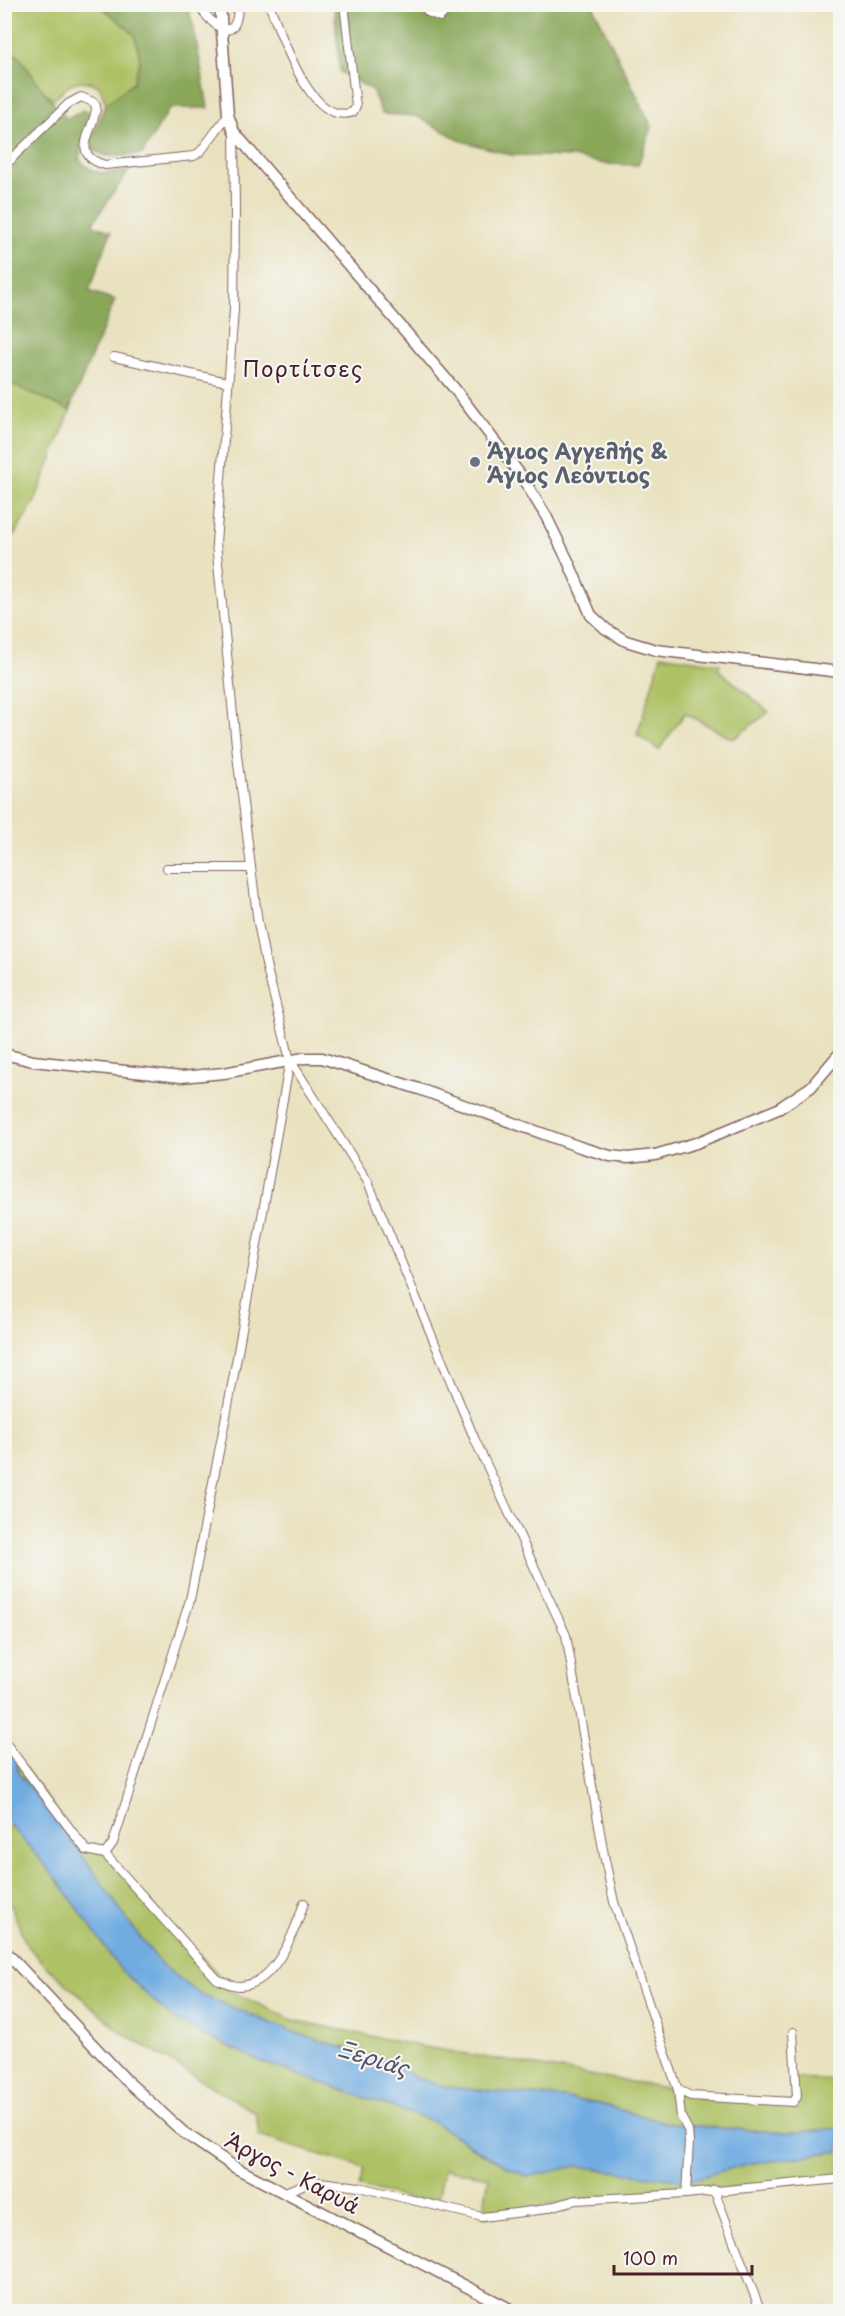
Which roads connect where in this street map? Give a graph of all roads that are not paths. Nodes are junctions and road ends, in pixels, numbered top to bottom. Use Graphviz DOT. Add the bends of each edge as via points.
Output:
graph roads {
  1 [pos="198,4"];
  2 [pos="220,4"];
  3 [pos="238,4"];
  4 [pos="269,4"];
  5 [pos="344,4"];
  6 [pos="423,4"];
  7 [pos="443,4"];
  8 [pos="222,29"];
  9 [pos="228,115"];
  10 [pos="234,132"];
  11 [pos="4,140"];
  12 [pos="11,160"];
  13 [pos="4,166"];
  14 [pos="114,357"];
  15 [pos="227,382"];
  16 [pos="840,672"];
  17 [pos="167,868"];
  18 [pos="252,868"];
  19 [pos="840,1053"];
  20 [pos="4,1054"];
  21 [pos="290,1059"];
  22 [pos="4,1741"];
  23 [pos="105,1854"];
  24 [pos="304,1903"];
  25 [pos="4,1950"];
  26 [pos="792,2032"];
  27 [pos="678,2090"];
  28 [pos="840,2179"];
  29 [pos="714,2190"];
  30 [pos="285,2192"];
  31 [pos="686,2194"];
  32 [pos="516,2312"];
  33 [pos="761,2312"];
  1 -- 8 [label="street" via="207,19"];
  2 -- 8 [label="street"];
  3 -- 8 [label="street" via="236,25"];
  4 -- 5 [label="street" via="298,75 320,103 345,115 353,112 356,105"];
  6 -- 7 [label="street" via="440,18"];
  8 -- 9 [label="street"];
  9 -- 10 [label="street"];
  9 -- 12 [label="street" via="194,156 105,165 87,154 85,144 96,106 81,97 68,104"];
  10 -- 15 [label="street" via="234,310"];
  10 -- 16 [label="street" via="454,388 522,477 546,516 591,615 606,629 626,641 656,650"];
  11 -- 12 [label="street"];
  12 -- 13 [label="street"];
  14 -- 15 [label="street"];
  15 -- 18 [label="street" via="216,543"];
  17 -- 18 [label="street"];
  18 -- 21 [label="street" via="267,969"];
  19 -- 21 [label="street" via="811,1087 778,1109 696,1143 656,1155 628,1158 580,1147 338,1062 316,1057"];
  20 -- 21 [label="street" via="39,1062 181,1077 233,1072"];
  21 -- 23 [label="street" via="190,1600 113,1844"];
  21 -- 27 [label="street" via="368,1182 475,1440 566,1635 614,1902"];
  22 -- 23 [label="street" via="86,1850"];
  23 -- 24 [label="street" via="217,1979 232,1985 250,1983 273,1969 287,1947"];
  25 -- 30 [label="street, Άργος - Καρυά" via="126,2080 183,2132 236,2168"];
  26 -- 27 [label="street" via="797,2097 793,2102 691,2096"];
  27 -- 31 [label="street" via="689,2141"];
  28 -- 29 [label="street"];
  29 -- 31 [label="street"];
  29 -- 33 [label="street"];
  30 -- 31 [label="street" via="313,2181 359,2187 482,2217 539,2210 576,2200"];
  30 -- 32 [label="street, Άργος - Καρυά"];
}
